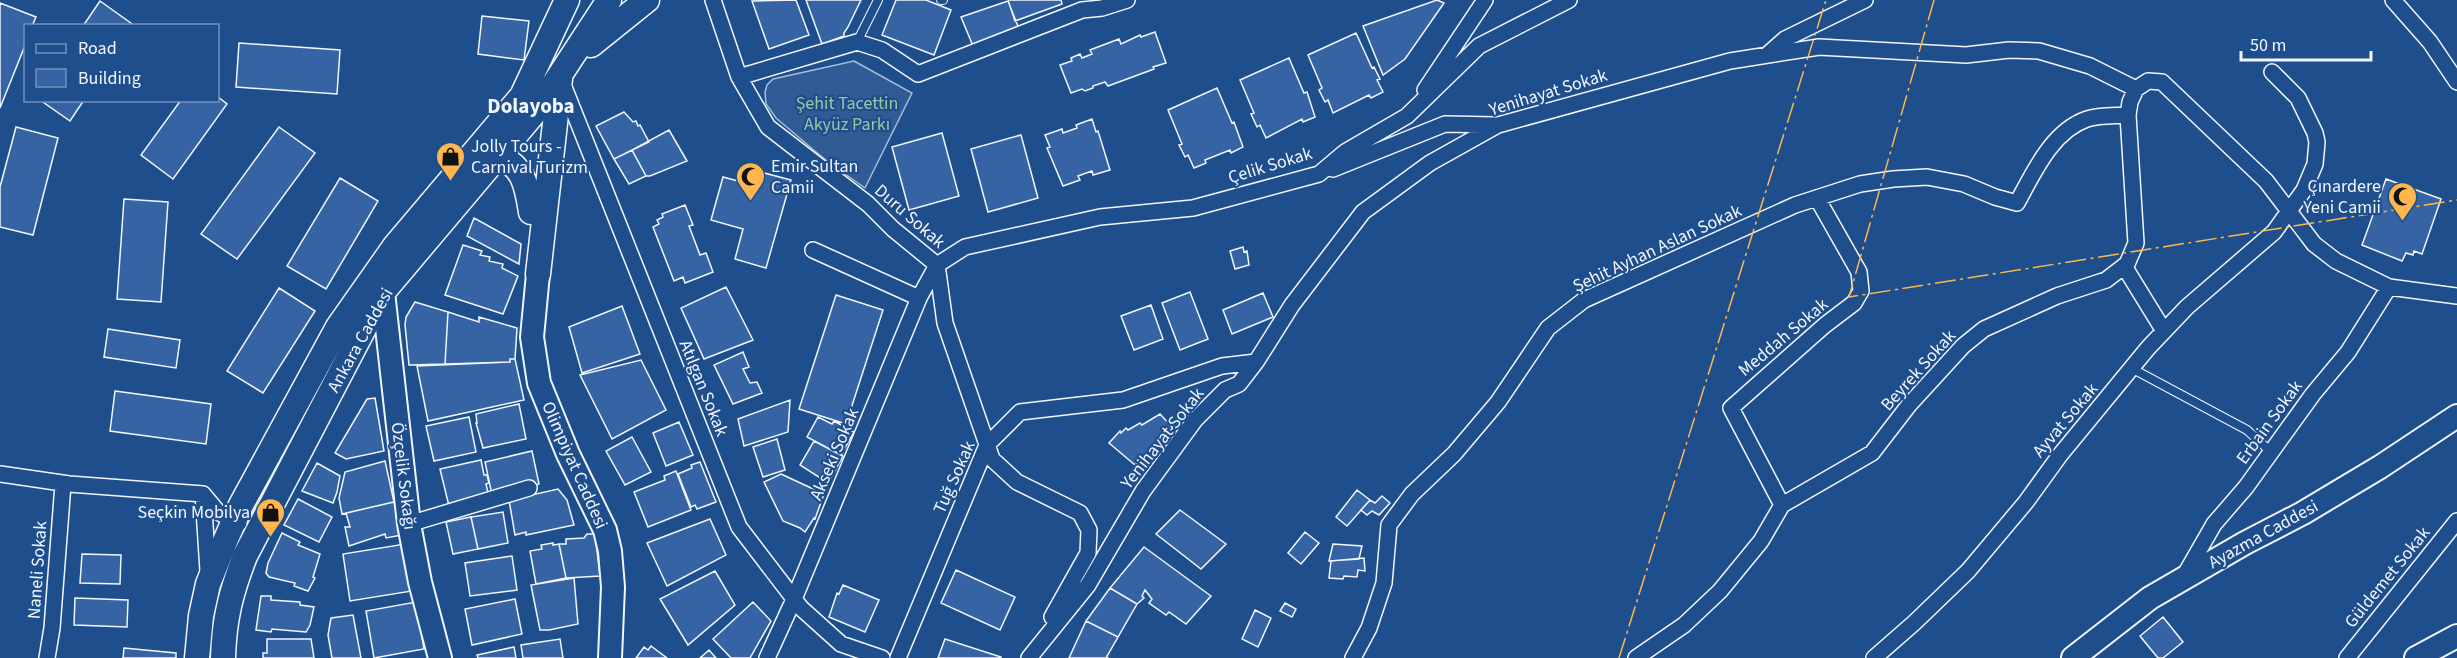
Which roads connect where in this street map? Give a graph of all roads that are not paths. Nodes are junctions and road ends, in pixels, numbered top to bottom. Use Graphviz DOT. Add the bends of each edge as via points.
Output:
graph roads {
  1 [pos="609,0"];
  2 [pos="647,0"];
  3 [pos="713,0"];
  4 [pos="878,0"];
  5 [pos="1127,0"];
  6 [pos="1485,0"];
  7 [pos="1569,0"];
  8 [pos="1864,0"];
  9 [pos="2393,0"];
  10 [pos="573,3"];
  11 [pos="1080,5"];
  12 [pos="857,42"];
  13 [pos="1767,55"];
  14 [pos="2272,72"];
  15 [pos="560,77"];
  16 [pos="739,77"];
  17 [pos="2457,82"];
  18 [pos="2136,89"];
  19 [pos="539,107"];
  20 [pos="2128,114"];
  21 [pos="1407,116"];
  22 [pos="1498,124"];
  23 [pos="496,156"];
  24 [pos="1319,174"];
  25 [pos="1817,198"];
  26 [pos="2290,211"];
  27 [pos="531,212"];
  28 [pos="813,250"];
  29 [pos="937,265"];
  30 [pos="2124,266"];
  31 [pos="538,274"];
  32 [pos="2389,287"];
  33 [pos="383,292"];
  34 [pos="2457,296"];
  35 [pos="919,298"];
  36 [pos="2164,332"];
  37 [pos="1256,362"];
  38 [pos="2133,369"];
  39 [pos="2457,416"];
  40 [pos="987,445"];
  41 [pos="2271,452"];
  42 [pos="0,474"];
  43 [pos="63,484"];
  44 [pos="530,488"];
  45 [pos="203,494"];
  46 [pos="1782,505"];
  47 [pos="2457,521"];
  48 [pos="409,524"];
  49 [pos="222,529"];
  50 [pos="255,540"];
  51 [pos="2182,580"];
  52 [pos="794,599"];
  53 [pos="2457,636"];
  54 [pos="47,658"];
  55 [pos="197,658"];
  56 [pos="223,658"];
  57 [pos="440,658"];
  58 [pos="609,658"];
  59 [pos="767,658"];
  60 [pos="882,658"];
  61 [pos="898,658"];
  62 [pos="1028,658"];
  63 [pos="1353,658"];
  64 [pos="1636,658"];
  65 [pos="1874,658"];
  66 [pos="2073,658"];
  67 [pos="2347,658"];
  68 [pos="2416,658"];
  1 -- 15 [label="main road, Ankara Caddesi"];
  2 -- 15 [label="main road" via="608,29"];
  3 -- 16 [label="street, Duru Sokak"];
  4 -- 12 [label="lane"];
  5 -- 11 [label="street" via="1102,8"];
  6 -- 21 [label="street"];
  7 -- 21 [label="street, Çelik Sokak" via="1479,46"];
  8 -- 13 [label="street" via="1785,39"];
  9 -- 17 [label="street" via="2430,42"];
  10 -- 19 [label="main road"];
  10 -- 49 [label="main road, Ankara Caddesi" via="522,96 395,246 338,327"];
  11 -- 12 [label="street" via="918,74 882,50"];
  12 -- 16 [label="street"];
  13 -- 18 [label="street, Yenihayat Sokak" via="1819,47 1966,55 2039,51 2090,66"];
  13 -- 22 [label="street, Yenihayat Sokak" via="1730,61"];
  14 -- 26 [label="street, Ayvat Sokak" via="2298,98 2317,142 2311,177"];
  15 -- 19 [label="main road, Ankara Caddesi"];
  15 -- 31 [label="main road"];
  15 -- 52 [label="street, Atılgan Sokak" via="739,527"];
  16 -- 29 [label="street, Duru Sokak" via="768,126 868,204"];
  18 -- 20 [label="street"];
  18 -- 26 [label="street" via="2148,81 2162,82 2251,165"];
  19 -- 23 [label="main road, Ankara Caddesi"];
  19 -- 27 [label="main road"];
  20 -- 25 [label="street, Şehit Ayhan Aslan Sokak" via="2088,118 2067,128 2037,165 2017,202 1964,184 1927,177 1860,184"];
  20 -- 30 [label="street" via="2136,243"];
  21 -- 24 [label="street, Çelik Sokak" via="1345,152"];
  22 -- 24 [label="street" via="1445,124"];
  22 -- 37 [label="street, Yenihayat Sokak" via="1430,163 1364,212 1292,305"];
  23 -- 27 [label="main road" via="505,158 521,172"];
  23 -- 33 [label="main road, Ankara Caddesi"];
  24 -- 29 [label="street, Çelik Sokak" via="1193,208 1100,217 965,247"];
  25 -- 46 [label="street, Meddah Sokak" via="1859,272 1862,291 1854,303 1731,408"];
  25 -- 63 [label="street, Şehit Ayhan Aslan Sokak" via="1584,300 1548,328 1498,402 1454,454 1412,494 1389,525 1384,583 1370,628"];
  26 -- 32 [label="street" via="2314,244 2336,261"];
  26 -- 36 [label="street, Ayvat Sokak" via="2262,244 2220,277"];
  27 -- 31 [label="main road"];
  28 -- 35 [label="street"];
  29 -- 35 [label="street, Akseki Sokak"];
  29 -- 40 [label="street" via="945,322"];
  30 -- 36 [label="street"];
  30 -- 46 [label="street, Beyrek Sokak" via="2106,280 2056,296 1984,329 1962,346 1872,453"];
  31 -- 58 [label="street, Olimpiyat Caddesi" via="532,337 539,383 605,530 610,551 613,587"];
  32 -- 34 [label="street"];
  32 -- 41 [label="street, Erbain Sokak" via="2348,352"];
  33 -- 48 [label="street, Özçelik Sokağı"];
  33 -- 50 [label="main road, Ankara Caddesi"];
  35 -- 52 [label="street, Akseki Sokak"];
  36 -- 38 [label="street, Ayvat Sokak"];
  37 -- 40 [label="street, Tuğ Sokak" via="1221,366 1123,400 1020,412"];
  37 -- 62 [label="street, Yenihayat Sokak" via="1239,384 1225,390 1196,420 1143,491 1088,585"];
  38 -- 41 [label="lane" via="2247,430"];
  38 -- 65 [label="street, Ayvat Sokak" via="1968,571"];
  39 -- 51 [label="street, Ayazma Caddesi" via="2303,513"];
  40 -- 61 [label="street, Tuğ Sokak"];
  40 -- 62 [label="street" via="992,459 1017,482 1080,513 1089,530 1088,553"];
  41 -- 51 [label="street, Erbain Sokak" via="2214,524"];
  42 -- 43 [label="street"];
  43 -- 45 [label="street"];
  43 -- 54 [label="street, Naneli Sokak"];
  44 -- 48 [label="street"];
  45 -- 49 [label="street"];
  45 -- 49 [label="street" via="218,512"];
  46 -- 64 [label="street, Beyrek Sokak" via="1761,541 1720,591 1684,625"];
  47 -- 67 [label="street, Güldemet Sokak"];
  48 -- 57 [label="street, Özçelik Sokağı"];
  49 -- 50 [label="street" via="243,525"];
  49 -- 55 [label="main road, Ankara Caddesi" via="201,616"];
  50 -- 56 [label="main road, Ankara Caddesi" via="228,602"];
  51 -- 66 [label="street, Ayazma Caddesi" via="2150,598"];
  52 -- 59 [label="street, Akseki Sokak"];
  52 -- 60 [label="street, Atılgan Sokak" via="841,644"];
  53 -- 68 [label="street"];
}
